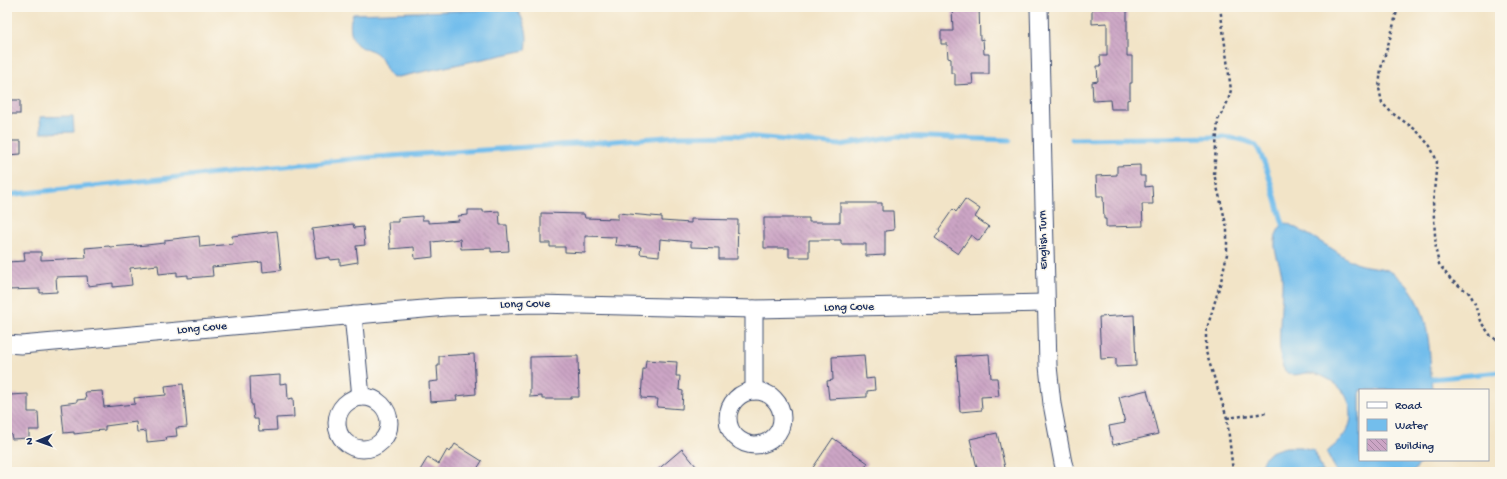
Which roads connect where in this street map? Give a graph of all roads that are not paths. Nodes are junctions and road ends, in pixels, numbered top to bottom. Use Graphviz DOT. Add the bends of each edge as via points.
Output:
graph roads {
  1 [pos="1039,7"];
  2 [pos="1045,303"];
  3 [pos="754,309"];
  4 [pos="353,315"];
  5 [pos="7,344"];
  6 [pos="754,391"];
  7 [pos="361,397"];
  8 [pos="1066,472"];
  1 -- 2 [label="street, English Turn"];
  2 -- 3 [label="street, Long Cove"];
  2 -- 8 [label="street, English Turn" via="1052,404"];
  3 -- 4 [label="street, Long Cove" via="536,304 446,307"];
  3 -- 6 [label="street"];
  4 -- 5 [label="street, Long Cove" via="21,345"];
  4 -- 7 [label="street"];
}
